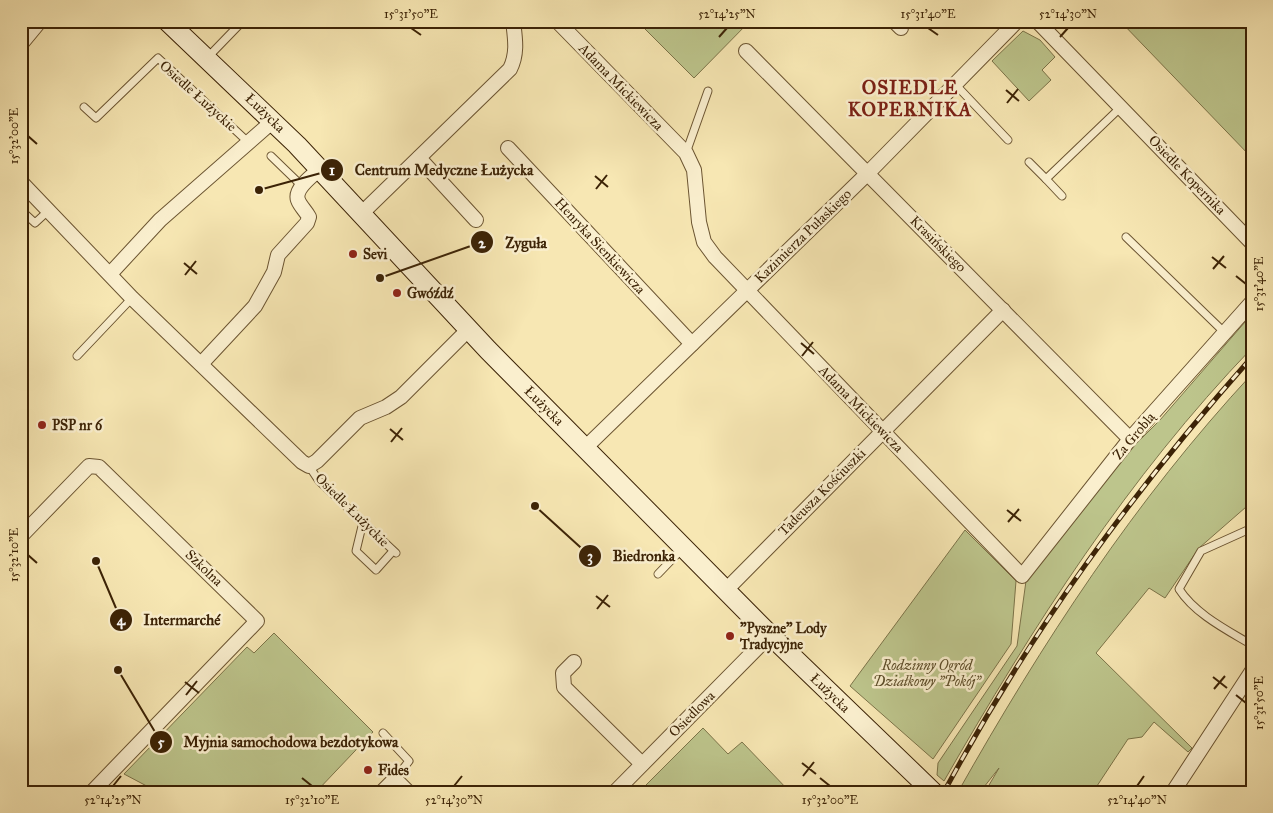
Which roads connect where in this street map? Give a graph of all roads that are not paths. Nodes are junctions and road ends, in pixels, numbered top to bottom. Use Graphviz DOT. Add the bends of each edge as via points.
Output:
graph roads {
  1 [pos="40,21"];
  2 [pos="167,21"];
  3 [pos="513,21"];
  4 [pos="557,21"];
  5 [pos="1018,21"];
  6 [pos="1037,21"];
  7 [pos="239,25"];
  8 [pos="21,44"];
  9 [pos="746,51"];
  10 [pos="206,59"];
  11 [pos="954,84"];
  12 [pos="708,91"];
  13 [pos="84,107"];
  14 [pos="1121,107"];
  15 [pos="273,121"];
  16 [pos="252,139"];
  17 [pos="1008,140"];
  18 [pos="508,148"];
  19 [pos="686,153"];
  20 [pos="271,156"];
  21 [pos="419,158"];
  22 [pos="1029,162"];
  23 [pos="320,169"];
  24 [pos="868,173"];
  25 [pos="1046,179"];
  26 [pos="21,182"];
  27 [pos="303,187"];
  28 [pos="1062,196"];
  29 [pos="21,210"];
  30 [pos="48,211"];
  31 [pos="361,214"];
  32 [pos="476,220"];
  33 [pos="1126,237"];
  34 [pos="1252,243"];
  35 [pos="110,274"];
  36 [pos="747,291"];
  37 [pos="132,298"];
  38 [pos="1252,302"];
  39 [pos="1003,310"];
  40 [pos="468,329"];
  41 [pos="1224,332"];
  42 [pos="692,344"];
  43 [pos="77,356"];
  44 [pos="201,364"];
  45 [pos="882,432"];
  46 [pos="1130,439"];
  47 [pos="585,448"];
  48 [pos="310,466"];
  49 [pos="363,522"];
  50 [pos="1252,528"];
  51 [pos="21,536"];
  52 [pos="684,547"];
  53 [pos="658,574"];
  54 [pos="1022,576"];
  55 [pos="726,590"];
  56 [pos="770,635"];
  57 [pos="1252,645"];
  58 [pos="574,662"];
  59 [pos="1252,671"];
  60 [pos="383,733"];
  61 [pos="642,764"];
  62 [pos="395,779"];
  63 [pos="930,789"];
  64 [pos="92,792"];
  65 [pos="382,792"];
  66 [pos="408,792"];
  67 [pos="614,792"];
  68 [pos="1173,792"];
  1 -- 8 [label="street"];
  2 -- 10 [label="street, Łużycka"];
  3 -- 21 [label="street" via="516,48 510,69"];
  4 -- 19 [label="street, Adama Mickiewicza"];
  5 -- 11 [label="street, Kazimierza Pułaskiego"];
  6 -- 14 [label="street, Osiedle Kopernika"];
  7 -- 10 [label="lane"];
  9 -- 24 [label="street, Krasińskiego"];
  10 -- 15 [label="street, Łużycka"];
  11 -- 17 [label="lane"];
  11 -- 24 [label="street, Kazimierza Pułaskiego"];
  12 -- 19 [label="lane"];
  13 -- 16 [label="lane, Osiedle Łużyckie" via="96,118 158,58"];
  14 -- 25 [label="lane"];
  14 -- 34 [label="street, Osiedle Kopernika"];
  15 -- 16 [label="street, Osiedle Łużyckie"];
  15 -- 23 [label="street, Łużycka"];
  16 -- 35 [label="street, Osiedle Łużyckie" via="160,220"];
  18 -- 42 [label="street, Henryka Sienkiewicza"];
  19 -- 36 [label="street, Adama Mickiewicza" via="694,170 704,242"];
  20 -- 27 [label="lane"];
  21 -- 31 [label="street"];
  21 -- 32 [label="street"];
  22 -- 25 [label="lane"];
  23 -- 27 [label="street"];
  23 -- 31 [label="street, Łużycka"];
  24 -- 36 [label="street, Kazimierza Pułaskiego"];
  24 -- 39 [label="street, Krasińskiego"];
  25 -- 28 [label="lane"];
  26 -- 30 [label="street, Osiedle Łużyckie"];
  27 -- 44 [label="street" via="297,197 309,220 278,255 274,272 255,306"];
  29 -- 30 [label="lane" via="35,223"];
  30 -- 35 [label="street, Osiedle Łużyckie"];
  31 -- 40 [label="street, Łużycka"];
  33 -- 41 [label="lane"];
  35 -- 37 [label="street, Osiedle Łużyckie"];
  36 -- 42 [label="street, Kazimierza Pułaskiego"];
  36 -- 45 [label="street, Adama Mickiewicza"];
  37 -- 43 [label="lane"];
  37 -- 44 [label="street, Osiedle Łużyckie"];
  38 -- 41 [label="street, Za Groblą"];
  39 -- 45 [label="street, Tadeusza Kościuszki"];
  39 -- 46 [label="street, Krasińskiego"];
  40 -- 47 [label="street, Łużycka"];
  40 -- 48 [label="street, Osiedle Łużyckie" via="401,397 360,418"];
  41 -- 46 [label="street, Za Groblą"];
  42 -- 47 [label="street, Kazimierza Pułaskiego"];
  44 -- 48 [label="street, Osiedle Łużyckie" via="302,462"];
  45 -- 54 [label="street, Adama Mickiewicza"];
  45 -- 55 [label="street, Tadeusza Kościuszki"];
  46 -- 54 [label="street, Za Groblą"];
  47 -- 52 [label="street, Łużycka"];
  48 -- 49 [label="lane, Osiedle Łużyckie" via="319,481"];
  49 -- 49 [label="lane, Osiedle Łużyckie" via="394,552 376,570 356,551"];
  50 -- 57 [label="lane" via="1201,550 1179,589 1206,615"];
  51 -- 64 [label="street, Szkolna" via="89,466 99,467 257,621"];
  52 -- 53 [label="lane"];
  52 -- 55 [label="street, Łużycka"];
  55 -- 56 [label="street, Łużycka"];
  56 -- 61 [label="street, Osiedlowa"];
  56 -- 63 [label="street, Łużycka"];
  58 -- 61 [label="street" via="563,673 564,687"];
  59 -- 68 [label="street"];
  60 -- 62 [label="lane" via="409,761"];
  61 -- 67 [label="street, Osiedlowa"];
  62 -- 65 [label="street"];
  62 -- 66 [label="street"];
}
